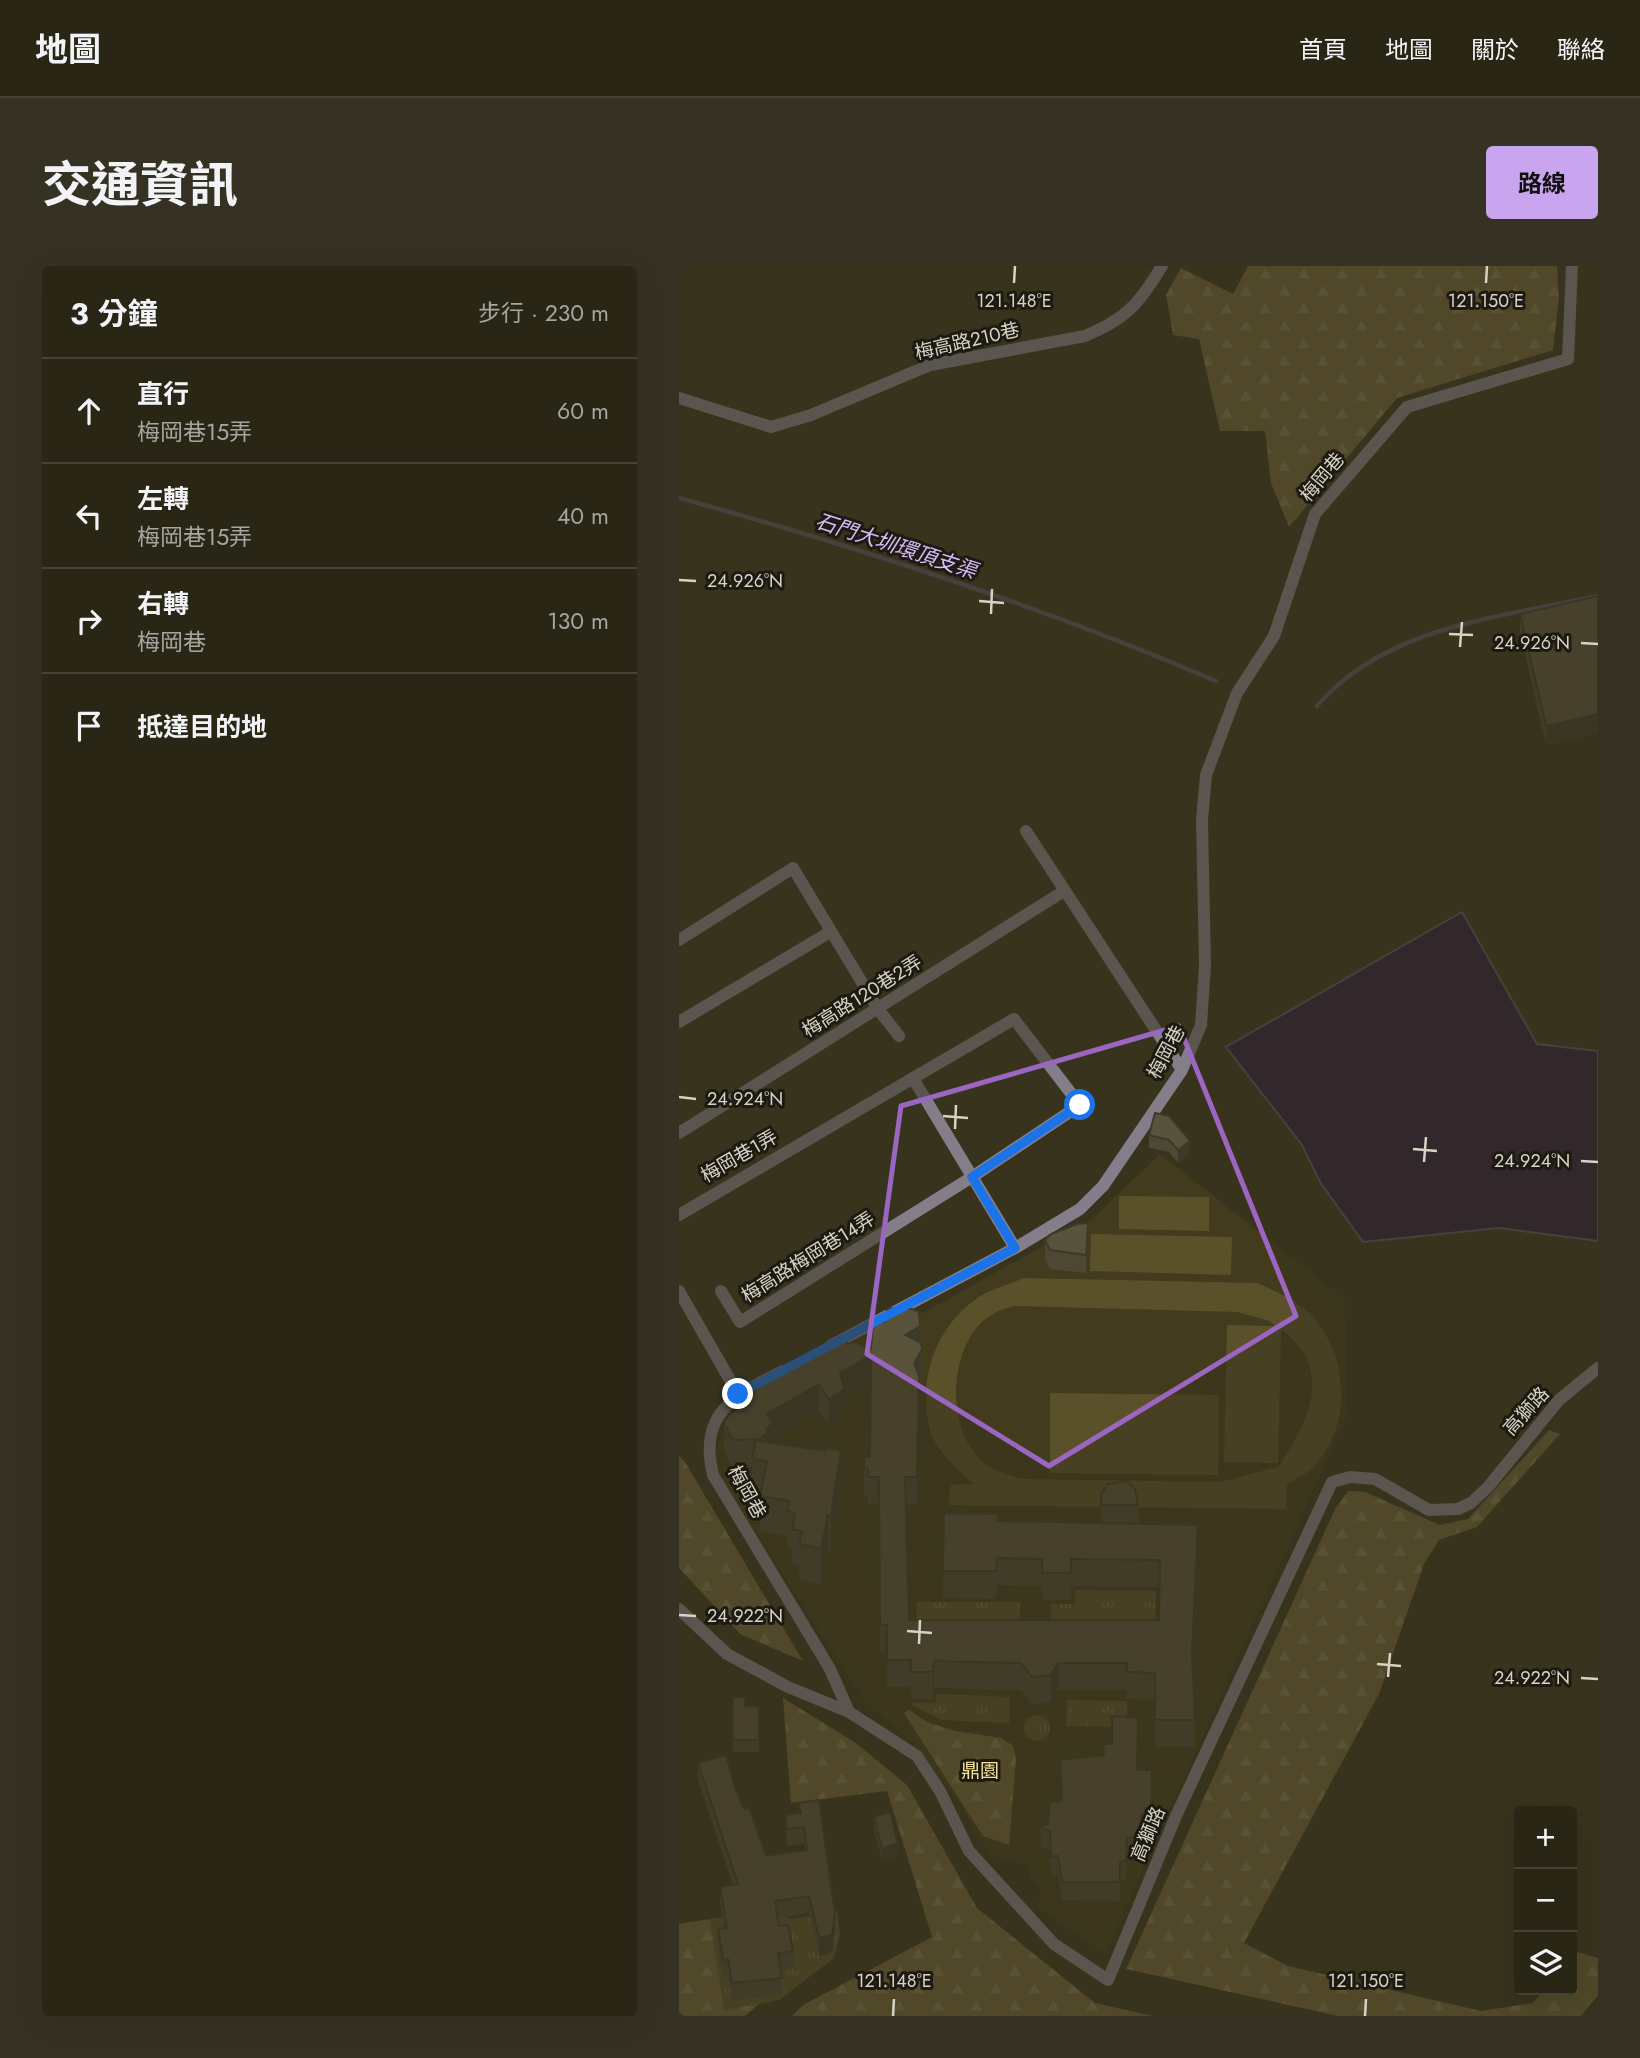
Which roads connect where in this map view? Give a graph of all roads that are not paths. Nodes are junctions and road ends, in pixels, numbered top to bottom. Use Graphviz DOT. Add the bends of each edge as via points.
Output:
graph roads {
  1 [pos="1162,266"];
  2 [pos="1572,266"];
  3 [pos="679,398"];
  4 [pos="1026,831"];
  5 [pos="1064,891"];
  6 [pos="830,932"];
  7 [pos="679,940"];
  8 [pos="878,1009"];
  9 [pos="679,1022"];
  10 [pos="899,1036"];
  11 [pos="1182,1070"];
  12 [pos="914,1080"];
  13 [pos="679,1133"];
  14 [pos="972,1177"];
  15 [pos="679,1214"];
  16 [pos="1015,1248"];
  17 [pos="679,1292"];
  18 [pos="721,1292"];
  19 [pos="812,1355"];
  20 [pos="800,1362"];
  21 [pos="1598,1368"];
  22 [pos="738,1394"];
  23 [pos="679,1609"];
  24 [pos="849,1712"];
  1 -- 3 [label="street, 梅高路210巷" via="1141,301 1109,326 1085,336 930,365 771,427"];
  2 -- 11 [label="street, 梅岡巷" via="1568,359 1407,407 1315,514 1275,636 1237,693 1206,775 1201,1025"];
  4 -- 5 [label="street"];
  5 -- 8 [label="street, 梅高路120巷2弄"];
  5 -- 11 [label="street"];
  6 -- 7 [label="street" via="793,868"];
  6 -- 8 [label="street"];
  6 -- 9 [label="street"];
  8 -- 10 [label="street"];
  8 -- 13 [label="street, 梅高路120巷2弄"];
  11 -- 16 [label="street, 梅岡巷" via="1103,1186 1080,1209"];
  12 -- 14 [label="street"];
  12 -- 14 [label="street, 梅岡巷1弄" via="1014,1019 1080,1105"];
  12 -- 15 [label="street, 梅岡巷1弄"];
  14 -- 16 [label="street"];
  14 -- 18 [label="street, 梅高路梅岡巷14弄" via="740,1322"];
  16 -- 19 [label="street, 梅岡巷"];
  17 -- 22 [label="street"];
  20 -- 22 [label="street, 梅岡巷"];
  21 -- 24 [label="street, 高獅路" via="1559,1400 1488,1487 1458,1509 1429,1510 1375,1479 1350,1477 1332,1482 1176,1816 1108,1980 1054,1944 969,1851 917,1756"];
  22 -- 24 [label="street, 梅岡巷" via="717,1415 707,1451 713,1475 830,1669"];
  23 -- 24 [label="street, 高獅路" via="727,1654 788,1687"];
}
